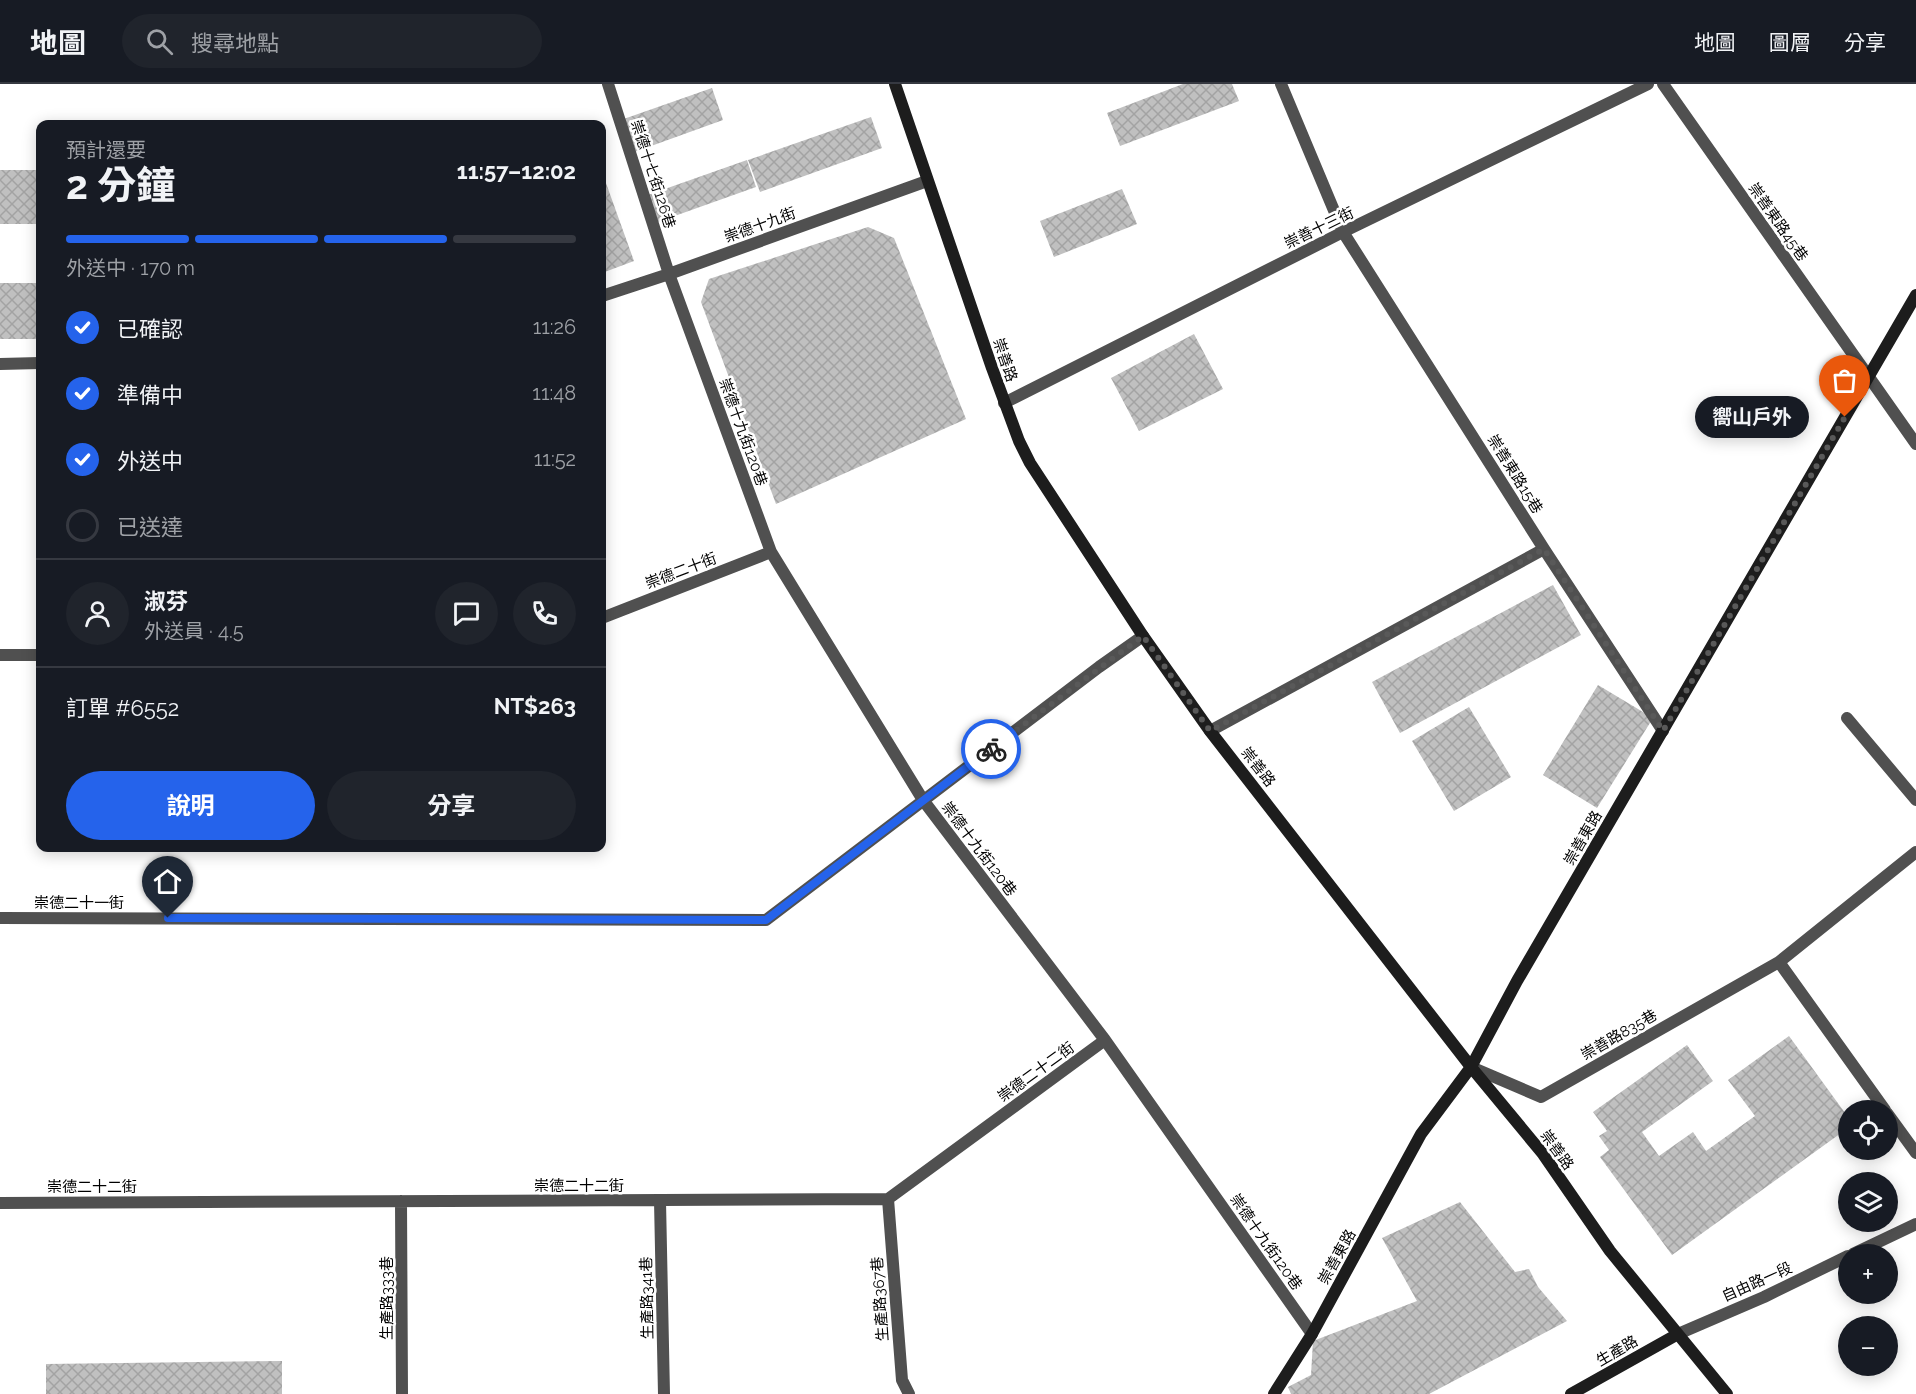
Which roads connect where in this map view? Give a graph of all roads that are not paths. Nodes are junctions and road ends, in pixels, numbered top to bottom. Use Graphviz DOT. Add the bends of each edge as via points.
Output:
graph roads {
  1 [pos="608,84"];
  2 [pos="895,84"];
  3 [pos="1281,84"];
  4 [pos="1648,84"];
  5 [pos="1663,84"];
  6 [pos="927,181"];
  7 [pos="1343,232"];
  8 [pos="669,274"];
  9 [pos="606,295"];
  10 [pos="1916,295"];
  11 [pos="36,363"];
  12 [pos="0,364"];
  13 [pos="1868,378"];
  14 [pos="1004,402"];
  15 [pos="1916,444"];
  16 [pos="1544,549"];
  17 [pos="771,552"];
  18 [pos="606,616"];
  19 [pos="1143,636"];
  20 [pos="0,655"];
  21 [pos="36,655"];
  22 [pos="1847,718"];
  23 [pos="1210,731"];
  24 [pos="1663,731"];
  25 [pos="924,800"];
  26 [pos="1916,800"];
  27 [pos="1916,852"];
  28 [pos="0,918"];
  29 [pos="1779,962"];
  30 [pos="1105,1040"];
  31 [pos="1471,1067"];
  32 [pos="1878,1100"];
  33 [pos="1898,1128"];
  34 [pos="1916,1153"];
  35 [pos="888,1200"];
  36 [pos="401,1201"];
  37 [pos="660,1201"];
  38 [pos="0,1203"];
  39 [pos="1916,1224"];
  40 [pos="1874,1244"];
  41 [pos="1838,1261"];
  42 [pos="1312,1334"];
  43 [pos="1678,1334"];
  44 [pos="402,1394"];
  45 [pos="664,1394"];
  46 [pos="909,1394"];
  47 [pos="1274,1394"];
  48 [pos="1571,1394"];
  49 [pos="1727,1394"];
  1 -- 8 [label="street, 崇德十七街126巷"];
  2 -- 6 [label="street, 崇善路"];
  3 -- 7 [label="street, 崇善東路15巷"];
  4 -- 7 [label="street, 崇善十三街"];
  5 -- 13 [label="street, 崇善東路45巷"];
  6 -- 8 [label="street, 崇德十九街"];
  6 -- 14 [label="street, 崇善路"];
  7 -- 14 [label="street, 崇善十三街"];
  7 -- 16 [label="street, 崇善東路15巷"];
  8 -- 9 [label="street, 崇德十九街"];
  8 -- 17 [label="street, 崇德十九街120巷"];
  10 -- 13 [label="street, 崇善東路"];
  11 -- 12 [label="street"];
  13 -- 15 [label="street, 崇善東路45巷"];
  13 -- 24 [label="street, 崇善東路"];
  14 -- 19 [label="street, 崇善路" via="1030,463"];
  16 -- 23 [label="street"];
  16 -- 24 [label="street, 崇善東路15巷"];
  17 -- 18 [label="street, 崇德二十街"];
  17 -- 25 [label="street, 崇德十九街120巷"];
  19 -- 23 [label="street, 崇善路"];
  19 -- 25 [label="street, 崇德二十一街"];
  20 -- 21 [label="street"];
  22 -- 26 [label="street"];
  23 -- 31 [label="street, 崇善路"];
  24 -- 31 [label="street, 崇善東路"];
  25 -- 28 [label="street, 崇德二十一街" via="766,920"];
  25 -- 30 [label="street, 崇德十九街120巷"];
  27 -- 29 [label="street, 崇善路835巷"];
  29 -- 31 [label="street, 崇善路835巷" via="1541,1097"];
  29 -- 32 [label="street"];
  30 -- 35 [label="street, 崇德二十二街"];
  30 -- 42 [label="street, 崇德十九街120巷"];
  31 -- 42 [label="street, 崇善東路" via="1421,1134"];
  31 -- 43 [label="street, 崇善路" via="1543,1154 1610,1251"];
  33 -- 34 [label="street"];
  35 -- 37 [label="street, 崇德二十二街"];
  35 -- 46 [label="street, 生產路367巷" via="902,1380"];
  36 -- 37 [label="street, 崇德二十二街"];
  36 -- 38 [label="street, 崇德二十二街"];
  36 -- 44 [label="street, 生產路333巷"];
  37 -- 45 [label="street, 生產路341巷"];
  39 -- 40 [label="street"];
  41 -- 43 [label="street, 自由路一段"];
  42 -- 47 [label="street, 崇善東路"];
  43 -- 48 [label="street, 生產路"];
  43 -- 49 [label="street, 崇善路"];
}
